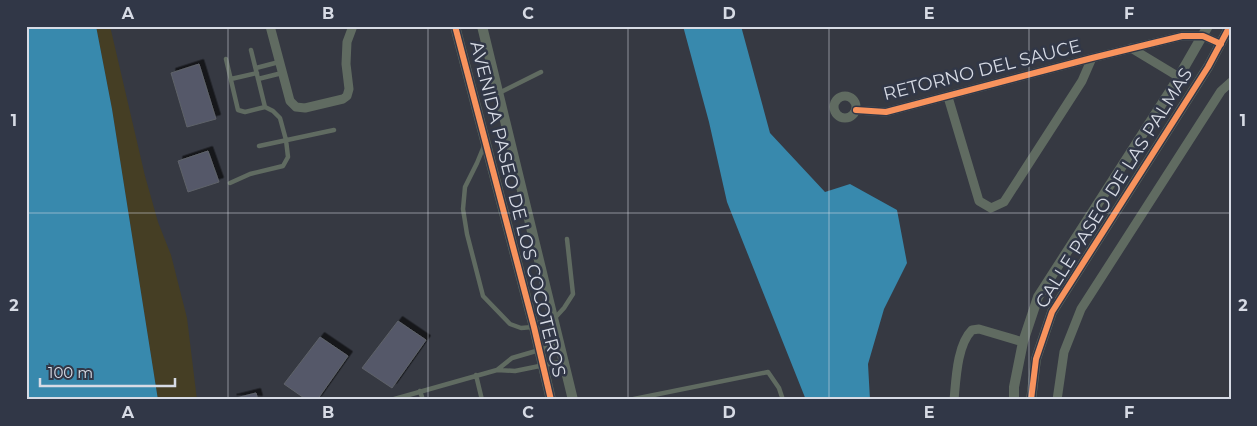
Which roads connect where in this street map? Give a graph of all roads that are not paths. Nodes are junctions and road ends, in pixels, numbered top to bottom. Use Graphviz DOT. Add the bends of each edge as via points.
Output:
graph roads {
  1 [pos="270,26"];
  2 [pos="353,26"];
  3 [pos="455,26"];
  4 [pos="482,26"];
  5 [pos="1230,26"];
  6 [pos="1206,31"];
  7 [pos="1221,44"];
  8 [pos="1131,48"];
  9 [pos="251,50"];
  10 [pos="1092,58"];
  11 [pos="226,59"];
  12 [pos="279,62"];
  13 [pos="256,71"];
  14 [pos="541,72"];
  15 [pos="282,73"];
  16 [pos="1179,77"];
  17 [pos="231,79"];
  18 [pos="258,80"];
  19 [pos="1231,82"];
  20 [pos="498,94"];
  21 [pos="948,97"];
  22 [pos="265,107"];
  23 [pos="856,110"];
  24 [pos="334,130"];
  25 [pos="286,140"];
  26 [pos="485,143"];
  27 [pos="259,146"];
  28 [pos="230,183"];
  29 [pos="567,239"];
  30 [pos="1067,252"];
  31 [pos="1083,262"];
  32 [pos="553,320"];
  33 [pos="533,326"];
  34 [pos="1024,342"];
  35 [pos="560,344"];
  36 [pos="539,350"];
  37 [pos="564,361"];
  38 [pos="543,366"];
  39 [pos="497,370"];
  40 [pos="476,375"];
  41 [pos="420,391"];
  42 [pos="391,400"];
  43 [pos="423,400"];
  44 [pos="482,400"];
  45 [pos="551,400"];
  46 [pos="573,400"];
  47 [pos="629,400"];
  48 [pos="782,400"];
  49 [pos="954,400"];
  50 [pos="1014,400"];
  51 [pos="1031,400"];
  52 [pos="1057,400"];
  1 -- 12 [label="street"];
  2 -- 15 [label="street" via="347,42 349,89 342,100 296,107 290,101"];
  3 -- 26 [label="street, AVENIDA PASEO DE LOS COCOTEROS"];
  4 -- 20 [label="street, AVENIDA PASEO DE LOS COCOTEROS"];
  5 -- 7 [label="street, CALLE PASEO DE LAS PALMAS"];
  6 -- 7 [label="street"];
  6 -- 8 [label="street, RETORNO DEL SAUCE"];
  6 -- 16 [label="street, CALLE PASEO DE LAS PALMAS"];
  7 -- 31 [label="street, CALLE PASEO DE LAS PALMAS"];
  8 -- 10 [label="street, RETORNO DEL SAUCE"];
  8 -- 16 [label="street"];
  9 -- 13 [label="lane"];
  10 -- 21 [label="street, RETORNO DEL SAUCE"];
  10 -- 21 [label="street, RETORNO DEL SAUCE" via="1082,80 1004,202 991,208 979,201"];
  11 -- 17 [label="lane"];
  12 -- 13 [label="lane"];
  12 -- 15 [label="street"];
  13 -- 17 [label="lane"];
  13 -- 18 [label="lane"];
  14 -- 20 [label="lane"];
  15 -- 18 [label="lane"];
  16 -- 30 [label="street, CALLE PASEO DE LAS PALMAS"];
  17 -- 22 [label="lane" via="238,110 244,112"];
  18 -- 22 [label="lane"];
  19 -- 52 [label="street" via="1221,92 1081,309 1064,352"];
  20 -- 32 [label="street, AVENIDA PASEO DE LOS COCOTEROS"];
  21 -- 23 [label="street, RETORNO DEL SAUCE" via="886,112"];
  22 -- 25 [label="lane" via="280,118"];
  24 -- 25 [label="lane"];
  25 -- 27 [label="lane"];
  25 -- 28 [label="lane" via="288,157 283,166"];
  26 -- 33 [label="street, AVENIDA PASEO DE LOS COCOTEROS"];
  26 -- 33 [label="lane" via="465,187 463,209 483,296 510,324 521,328"];
  29 -- 32 [label="lane" via="573,294"];
  30 -- 31 [label="street"];
  30 -- 34 [label="street, CALLE PASEO DE LAS PALMAS" via="1038,298"];
  31 -- 51 [label="street, CALLE PASEO DE LAS PALMAS" via="1052,312 1036,358"];
  32 -- 33 [label="lane"];
  32 -- 35 [label="street, AVENIDA PASEO DE LOS COCOTEROS"];
  33 -- 36 [label="street, AVENIDA PASEO DE LOS COCOTEROS"];
  34 -- 49 [label="street" via="979,329 967,334 957,365"];
  34 -- 50 [label="street, CALLE PASEO DE LAS PALMAS"];
  35 -- 36 [label="lane"];
  35 -- 37 [label="street, AVENIDA PASEO DE LOS COCOTEROS"];
  36 -- 38 [label="street, AVENIDA PASEO DE LOS COCOTEROS"];
  36 -- 39 [label="lane" via="512,358"];
  37 -- 38 [label="lane"];
  37 -- 46 [label="street, AVENIDA PASEO DE LOS COCOTEROS"];
  38 -- 39 [label="lane" via="515,371"];
  38 -- 45 [label="street, AVENIDA PASEO DE LOS COCOTEROS"];
  39 -- 40 [label="lane"];
  40 -- 41 [label="lane"];
  40 -- 44 [label="lane"];
  41 -- 42 [label="lane"];
  41 -- 43 [label="lane"];
  47 -- 48 [label="lane" via="768,372 779,388"];
}
